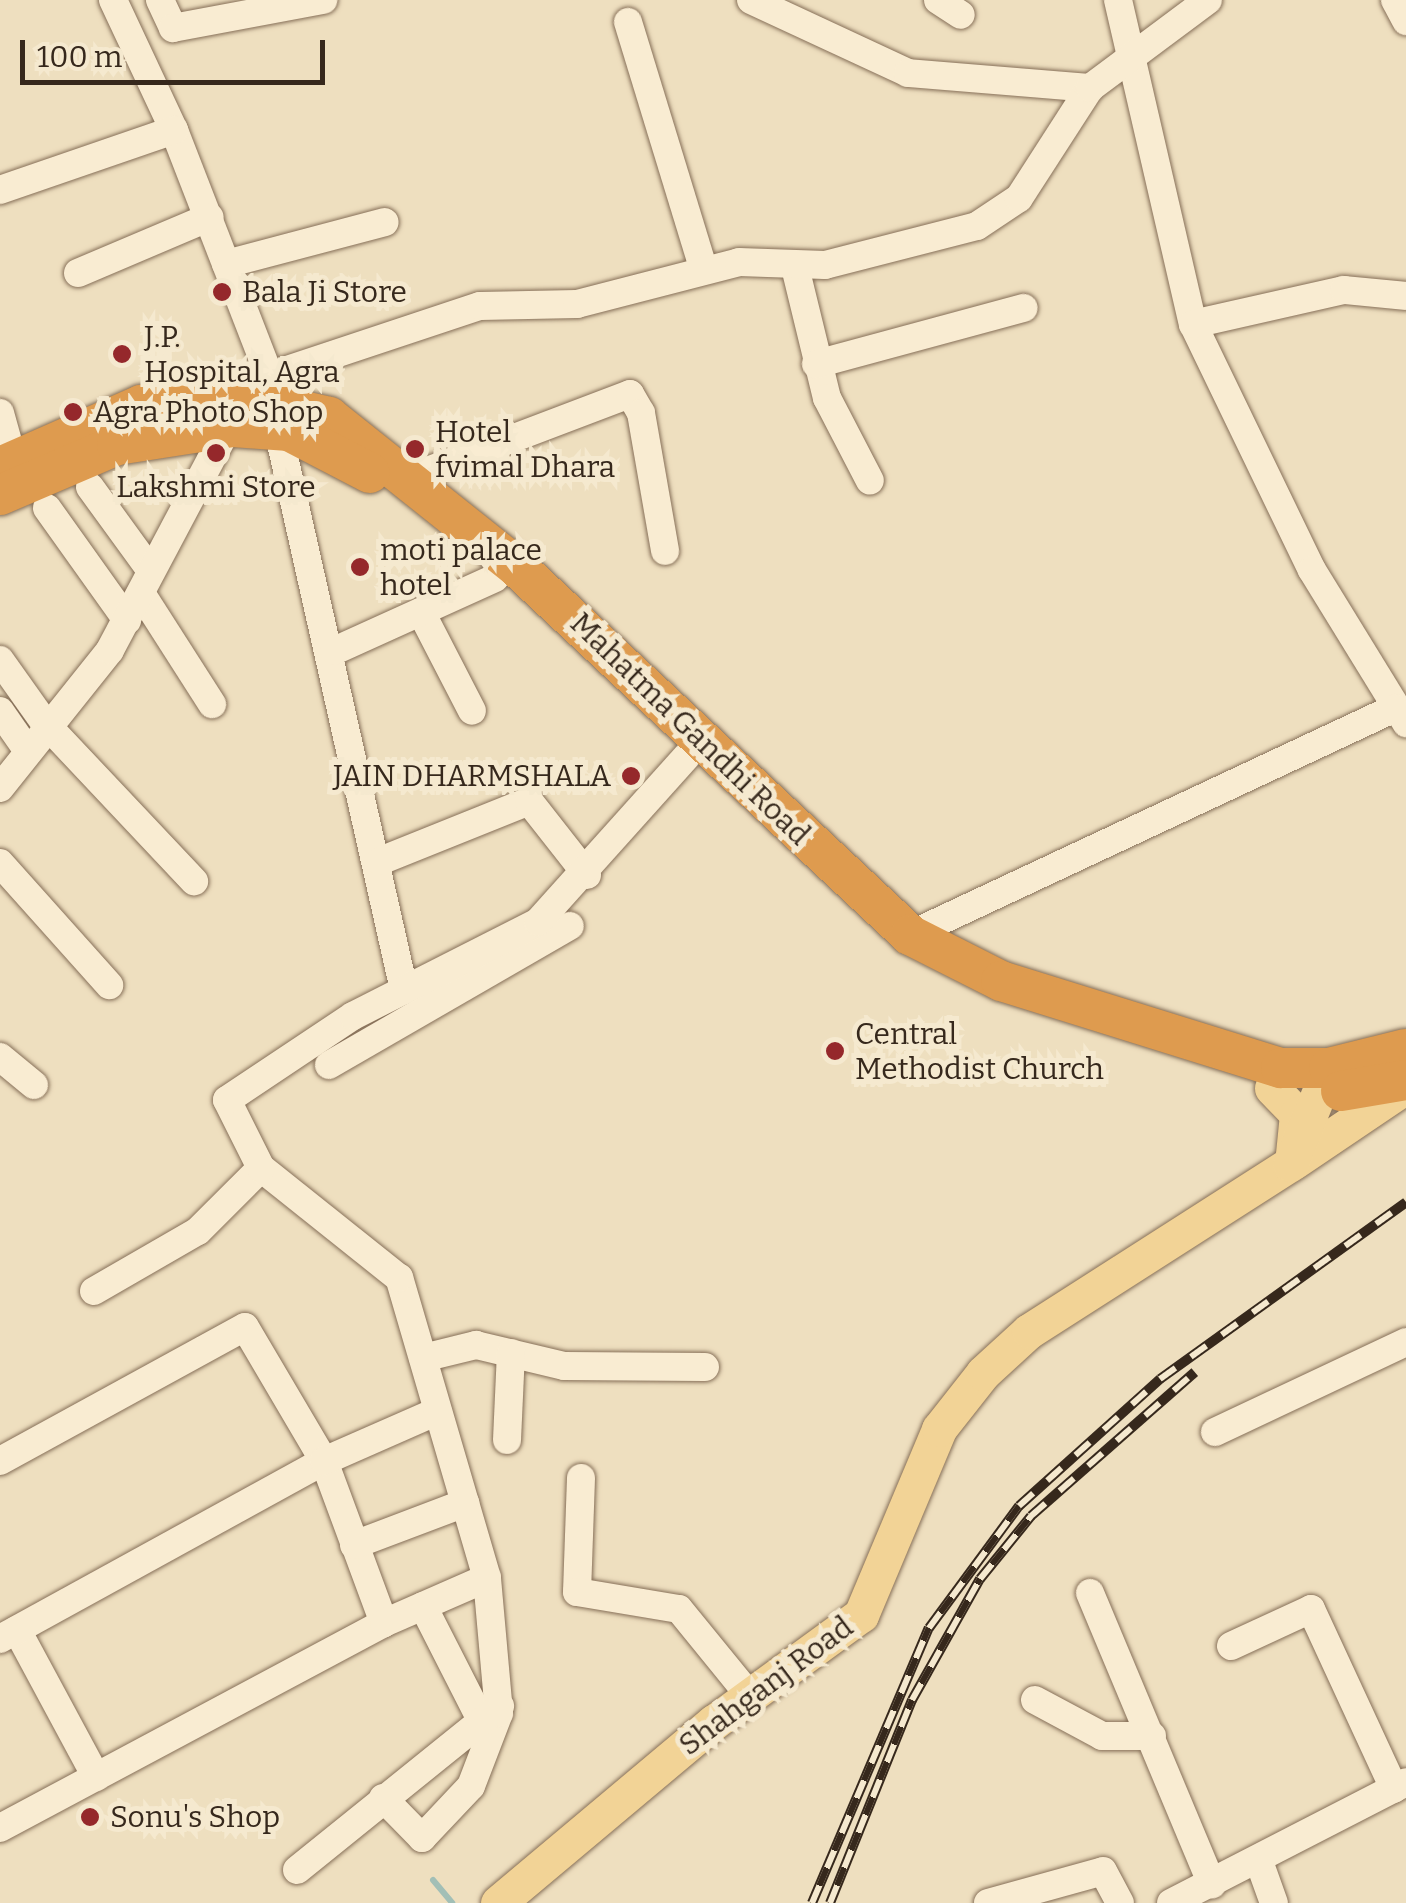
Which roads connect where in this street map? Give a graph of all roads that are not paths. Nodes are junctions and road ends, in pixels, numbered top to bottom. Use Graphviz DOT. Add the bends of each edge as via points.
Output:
graph roads {
  1 [pos="113,0"];
  2 [pos="160,0"];
  3 [pos="323,0"];
  4 [pos="751,0"];
  5 [pos="1118,0"];
  6 [pos="1208,0"];
  7 [pos="1395,0"];
  8 [pos="1406,21"];
  9 [pos="628,22"];
  10 [pos="173,28"];
  11 [pos="133,42"];
  12 [pos="1132,60"];
  13 [pos="1087,93"];
  14 [pos="174,130"];
  15 [pos="0,190"];
  16 [pos="210,217"];
  17 [pos="385,222"];
  18 [pos="226,264"];
  19 [pos="795,267"];
  20 [pos="704,270"];
  21 [pos="78,274"];
  22 [pos="1406,296"];
  23 [pos="1024,308"];
  24 [pos="1193,324"];
  25 [pos="816,364"];
  26 [pos="274,402"];
  27 [pos="0,413"];
  28 [pos="228,427"];
  29 [pos="4,474"];
  30 [pos="414,476"];
  31 [pos="870,481"];
  32 [pos="90,487"];
  33 [pos="47,508"];
  34 [pos="665,551"];
  35 [pos="495,578"];
  36 [pos="146,582"];
  37 [pos="421,612"];
  38 [pos="126,620"];
  39 [pos="334,651"];
  40 [pos="0,660"];
  41 [pos="212,704"];
  42 [pos="0,711"];
  43 [pos="472,712"];
  44 [pos="1401,715"];
  45 [pos="44,722"];
  46 [pos="25,747"];
  47 [pos="686,757"];
  48 [pos="0,788"];
  49 [pos="380,861"];
  50 [pos="0,863"];
  51 [pos="587,874"];
  52 [pos="194,882"];
  53 [pos="570,926"];
  54 [pos="910,935"];
  55 [pos="459,978"];
  56 [pos="109,984"];
  57 [pos="404,990"];
  58 [pos="1406,1049"];
  59 [pos="0,1057"];
  60 [pos="329,1065"];
  61 [pos="1327,1080"];
  62 [pos="1406,1083"];
  63 [pos="34,1085"];
  64 [pos="1272,1088"];
  65 [pos="1290,1164"];
  66 [pos="261,1168"];
  67 [pos="94,1291"];
  68 [pos="1406,1342"];
  69 [pos="510,1352"];
  70 [pos="422,1358"];
  71 [pos="705,1367"];
  72 [pos="438,1411"];
  73 [pos="1215,1432"];
  74 [pos="507,1440"];
  75 [pos="0,1461"];
  76 [pos="324,1462"];
  77 [pos="581,1478"];
  78 [pos="465,1502"];
  79 [pos="354,1544"];
  80 [pos="486,1578"];
  81 [pos="1090,1593"];
  82 [pos="423,1606"];
  83 [pos="384,1623"];
  84 [pos="9,1635"];
  85 [pos="1232,1646"];
  86 [pos="750,1696"];
  87 [pos="1035,1700"];
  88 [pos="490,1713"];
  89 [pos="1152,1736"];
  90 [pos="96,1777"];
  91 [pos="1400,1786"];
  92 [pos="383,1798"];
  93 [pos="0,1828"];
  94 [pos="1260,1864"];
  95 [pos="297,1870"];
  96 [pos="1212,1884"];
  97 [pos="498,1903"];
  98 [pos="988,1903"];
  99 [pos="1120,1903"];
  100 [pos="1171,1903"];
  101 [pos="1274,1903"];
  1 -- 11 [label="street"];
  2 -- 10 [label="street"];
  3 -- 10 [label="street"];
  4 -- 13 [label="street" via="908,73"];
  5 -- 12 [label="street"];
  6 -- 12 [label="street"];
  7 -- 8 [label="street"];
  9 -- 20 [label="street"];
  10 -- 11 [label="street"];
  11 -- 14 [label="street"];
  12 -- 13 [label="street"];
  12 -- 24 [label="street"];
  13 -- 19 [label="street" via="1019,198 977,226"];
  14 -- 15 [label="street"];
  14 -- 16 [label="street"];
  16 -- 18 [label="street"];
  16 -- 21 [label="street"];
  17 -- 18 [label="street"];
  18 -- 26 [label="street"];
  19 -- 20 [label="street" via="767,260"];
  19 -- 25 [label="street"];
  20 -- 26 [label="street" via="576,304 480,306"];
  22 -- 24 [label="street" via="1344,290"];
  23 -- 25 [label="street"];
  24 -- 44 [label="street" via="1303,554"];
  25 -- 31 [label="street"];
  26 -- 28 [label="highway, Mahatma Gandhi Road"];
  26 -- 29 [label="highway, Mahatma Gandhi Road" via="141,406"];
  26 -- 30 [label="highway, Mahatma Gandhi Road" via="360,432"];
  26 -- 35 [label="highway, Mahatma Gandhi Road" via="425,511"];
  26 -- 39 [label="street"];
  27 -- 29 [label="street"];
  28 -- 29 [label="highway, Mahatma Gandhi Road" via="117,445"];
  28 -- 36 [label="street"];
  30 -- 34 [label="street" via="630,394 641,412"];
  30 -- 54 [label="highway, Mahatma Gandhi Road"];
  32 -- 36 [label="street"];
  33 -- 38 [label="street"];
  35 -- 37 [label="street"];
  35 -- 47 [label="highway, Mahatma Gandhi Road"];
  36 -- 38 [label="street"];
  36 -- 41 [label="street"];
  37 -- 39 [label="street"];
  37 -- 43 [label="street"];
  38 -- 45 [label="street"];
  39 -- 49 [label="street"];
  40 -- 45 [label="street"];
  42 -- 46 [label="street"];
  44 -- 54 [label="street"];
  45 -- 46 [label="street"];
  45 -- 52 [label="street"];
  46 -- 48 [label="street"];
  47 -- 51 [label="street"];
  47 -- 64 [label="highway, Mahatma Gandhi Road" via="899,954 969,990"];
  49 -- 51 [label="street" via="529,801"];
  49 -- 57 [label="street"];
  50 -- 56 [label="street"];
  51 -- 55 [label="street" via="538,922"];
  53 -- 55 [label="street"];
  54 -- 61 [label="highway, Mahatma Gandhi Road" via="1001,981"];
  55 -- 57 [label="street"];
  55 -- 60 [label="street"];
  57 -- 66 [label="street" via="228,1096 230,1117"];
  58 -- 61 [label="highway, Mahatma Gandhi Road"];
  59 -- 63 [label="street"];
  61 -- 62 [label="highway, Mahatma Gandhi Road"];
  61 -- 64 [label="highway, Mahatma Gandhi Road"];
  61 -- 65 [label="main road"];
  62 -- 65 [label="main road, Shahganj Road"];
  64 -- 65 [label="main road" via="1297,1114"];
  65 -- 86 [label="main road, Shahganj Road" via="1029,1331 983,1373 939,1430 861,1615"];
  66 -- 67 [label="street" via="198,1231"];
  66 -- 70 [label="street" via="389,1264"];
  68 -- 73 [label="street"];
  69 -- 70 [label="street" via="470,1345"];
  69 -- 71 [label="street" via="564,1366"];
  69 -- 74 [label="street"];
  70 -- 72 [label="street"];
  72 -- 76 [label="street"];
  72 -- 78 [label="street"];
  75 -- 76 [label="street" via="245,1327"];
  76 -- 79 [label="street"];
  76 -- 84 [label="street"];
  77 -- 86 [label="street" via="577,1592 679,1609"];
  78 -- 79 [label="street"];
  78 -- 80 [label="street"];
  79 -- 83 [label="street"];
  80 -- 82 [label="street"];
  80 -- 88 [label="street"];
  81 -- 89 [label="street"];
  82 -- 83 [label="street"];
  82 -- 88 [label="street"];
  83 -- 90 [label="street"];
  84 -- 90 [label="street"];
  85 -- 91 [label="street" via="1311,1610"];
  86 -- 97 [label="main road, Shahganj Road"];
  87 -- 89 [label="street" via="1102,1736"];
  88 -- 92 [label="street"];
  88 -- 92 [label="street" via="472,1786 424,1837"];
  89 -- 96 [label="street"];
  90 -- 93 [label="street"];
  91 -- 94 [label="street"];
  92 -- 95 [label="street"];
  94 -- 96 [label="street"];
  94 -- 101 [label="street"];
  96 -- 100 [label="street"];
  98 -- 99 [label="street" via="1103,1871"];
}
